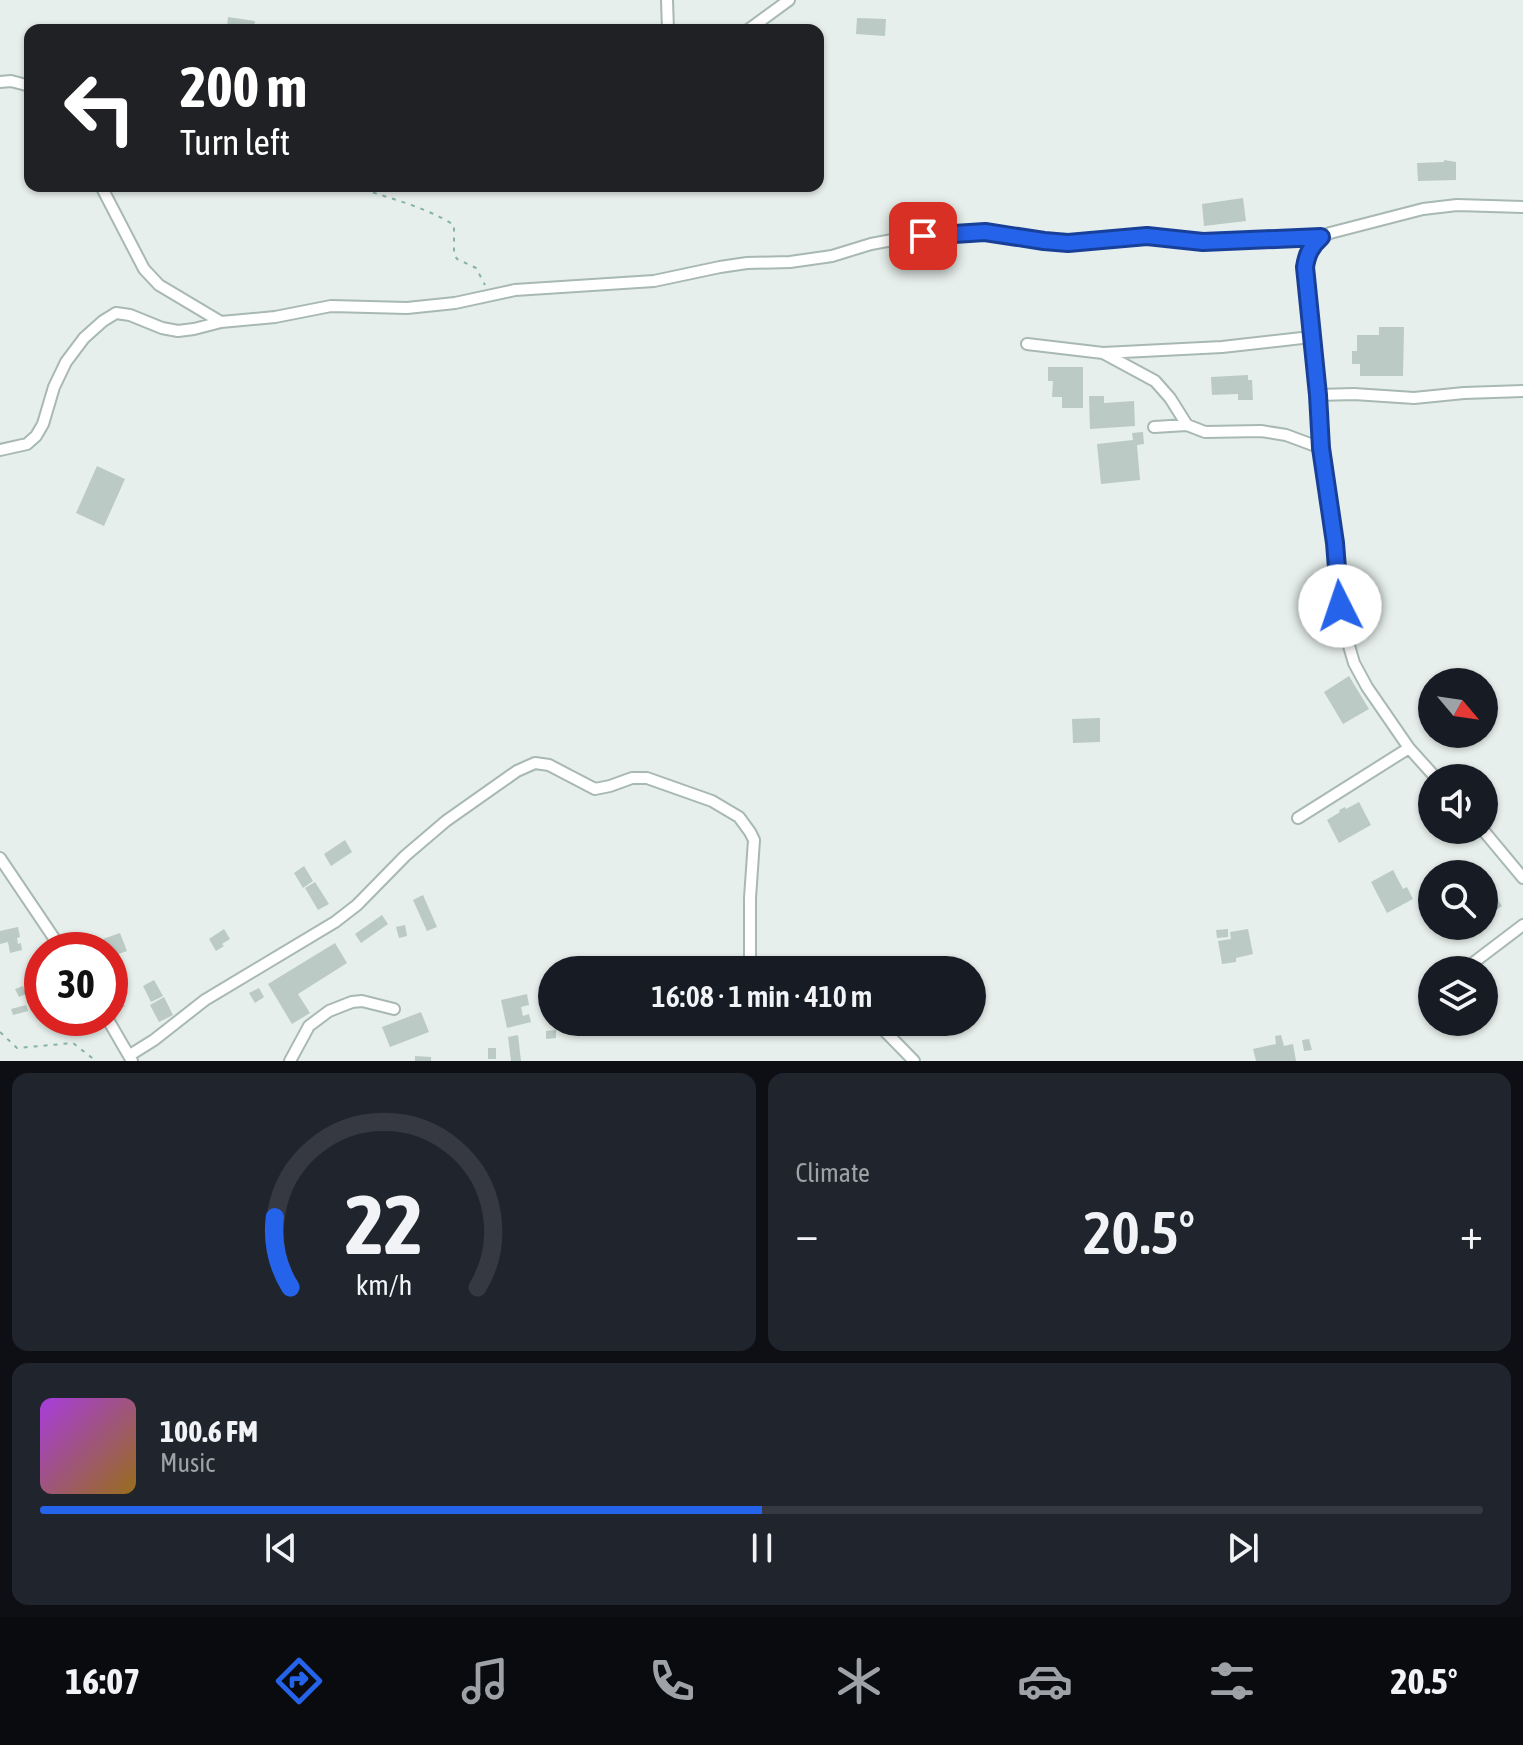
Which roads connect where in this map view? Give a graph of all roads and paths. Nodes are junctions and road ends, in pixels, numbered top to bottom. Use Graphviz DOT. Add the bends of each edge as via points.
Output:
graph roads {
  1 [pos="667,0"];
  2 [pos="789,0"];
  3 [pos="668,24"];
  4 [pos="756,24"];
  5 [pos="0,82"];
  6 [pos="24,84"];
  7 [pos="104,192"];
  8 [pos="372,192"];
  9 [pos="1523,207"];
  10 [pos="1321,237"];
  11 [pos="489,294"];
  12 [pos="221,322"];
  13 [pos="1311,337"];
  14 [pos="1027,344"];
  15 [pos="1103,353"];
  16 [pos="1523,391"];
  17 [pos="1318,395"];
  18 [pos="1187,425"];
  19 [pos="1154,427"];
  20 [pos="1321,448"];
  21 [pos="0,450"];
  22 [pos="1409,748"];
  23 [pos="1423,764"];
  24 [pos="1298,818"];
  25 [pos="1495,844"];
  26 [pos="0,858"];
  27 [pos="1523,878"];
  28 [pos="1523,925"];
  29 [pos="50,932"];
  30 [pos="750,956"];
  31 [pos="1482,956"];
  32 [pos="394,1009"];
  33 [pos="0,1032"];
  34 [pos="118,1036"];
  35 [pos="890,1036"];
  36 [pos="131,1058"];
  37 [pos="96,1061"];
  38 [pos="290,1061"];
  39 [pos="914,1061"];
  1 -- 3 [label="street"];
  2 -- 4 [label="street"];
  5 -- 6 [label="street"];
  7 -- 12 [label="street" via="144,269 159,285"];
  8 -- 11 [label="path" via="454,225 454,254 476,268"];
  9 -- 10 [label="street" via="1423,209"];
  10 -- 11 [label="street" via="1203,242 1147,236 1068,243 985,232 942,234 654,281"];
  10 -- 13 [label="street" via="1305,267"];
  11 -- 12 [label="street" via="433,306 331,306"];
  12 -- 21 [label="street" via="178,331 116,313 84,338 66,362 36,436 27,444"];
  13 -- 15 [label="street"];
  13 -- 17 [label="street"];
  14 -- 15 [label="street"];
  15 -- 18 [label="street" via="1155,381"];
  16 -- 17 [label="street" via="1414,398"];
  17 -- 20 [label="street"];
  18 -- 19 [label="street"];
  18 -- 20 [label="street" via="1205,432 1275,433"];
  20 -- 22 [label="street" via="1349,648 1367,687"];
  22 -- 23 [label="street"];
  22 -- 24 [label="street"];
  25 -- 27 [label="street"];
  26 -- 29 [label="street"];
  28 -- 31 [label="street"];
  30 -- 36 [label="street" via="754,840 739,817 712,801 647,778 595,789 535,763 446,821 335,922 205,1000"];
  32 -- 38 [label="street" via="362,1001 329,1011 309,1026"];
  33 -- 37 [label="path" via="17,1048 73,1043"];
  34 -- 36 [label="street"];
  35 -- 39 [label="street"];
}
